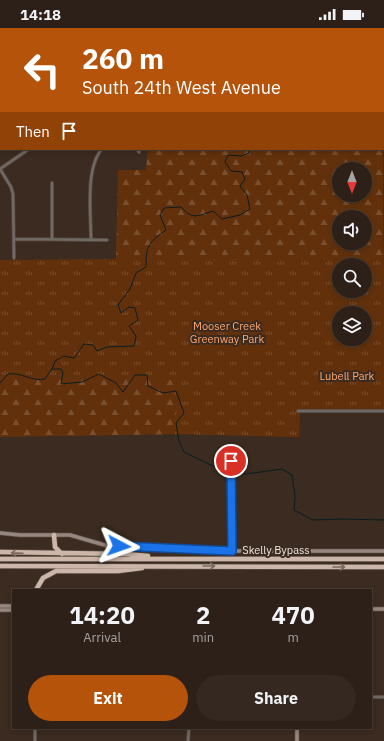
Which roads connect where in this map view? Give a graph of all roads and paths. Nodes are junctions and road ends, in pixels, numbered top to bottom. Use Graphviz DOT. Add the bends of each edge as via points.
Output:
graph roads {
  1 [pos="28,150"];
  2 [pos="101,150"];
  3 [pos="0,169"];
  4 [pos="52,182"];
  5 [pos="14,240"];
  6 [pos="52,240"];
  7 [pos="91,240"];
  8 [pos="107,240"];
  9 [pos="14,258"];
  10 [pos="298,411"];
  11 [pos="384,411"];
  12 [pos="231,461"];
  13 [pos="0,533"];
  14 [pos="54,535"];
  15 [pos="232,551"];
  16 [pos="0,552"];
  17 [pos="384,552"];
  18 [pos="62,554"];
  19 [pos="0,559"];
  20 [pos="170,559"];
  21 [pos="384,559"];
  22 [pos="0,566"];
  23 [pos="170,566"];
  24 [pos="384,567"];
  25 [pos="37,589"];
  26 [pos="0,606"];
  27 [pos="12,606"];
  28 [pos="372,609"];
  29 [pos="384,609"];
  30 [pos="0,610"];
  31 [pos="12,610"];
  32 [pos="372,697"];
  33 [pos="384,697"];
  34 [pos="35,729"];
  35 [pos="188,729"];
  36 [pos="297,729"];
  37 [pos="35,741"];
  38 [pos="188,741"];
  39 [pos="297,741"];
  1 -- 3 [label="street"];
  2 -- 7 [label="street" via="95,160 92,173"];
  3 -- 5 [label="street" via="13,194"];
  4 -- 6 [label="street"];
  5 -- 6 [label="street"];
  5 -- 9 [label="street"];
  6 -- 7 [label="street"];
  7 -- 8 [label="street"];
  10 -- 11 [label="street"];
  12 -- 15 [label="street"];
  13 -- 14 [label="street"];
  14 -- 15 [label="street" via="73,535 108,546"];
  14 -- 18 [label="highway" via="55,547"];
  15 -- 17 [label="street"];
  18 -- 16 [label="highway, one-way"];
  18 -- 20 [label="highway" via="126,554"];
  19 -- 20 [label="highway, Skelly Bypass"];
  20 -- 21 [label="highway, Skelly Bypass"];
  22 -- 23 [label="highway, Skelly Bypass"];
  23 -- 24 [label="highway, Skelly Bypass, one-way"];
  23 -- 25 [label="highway" via="118,571 56,571 43,578"];
  26 -- 27 [label="street"];
  28 -- 29 [label="street"];
  30 -- 31 [label="street"];
  32 -- 33 [label="street"];
  34 -- 37 [label="street"];
  35 -- 38 [label="street"];
  36 -- 39 [label="street"];
}
